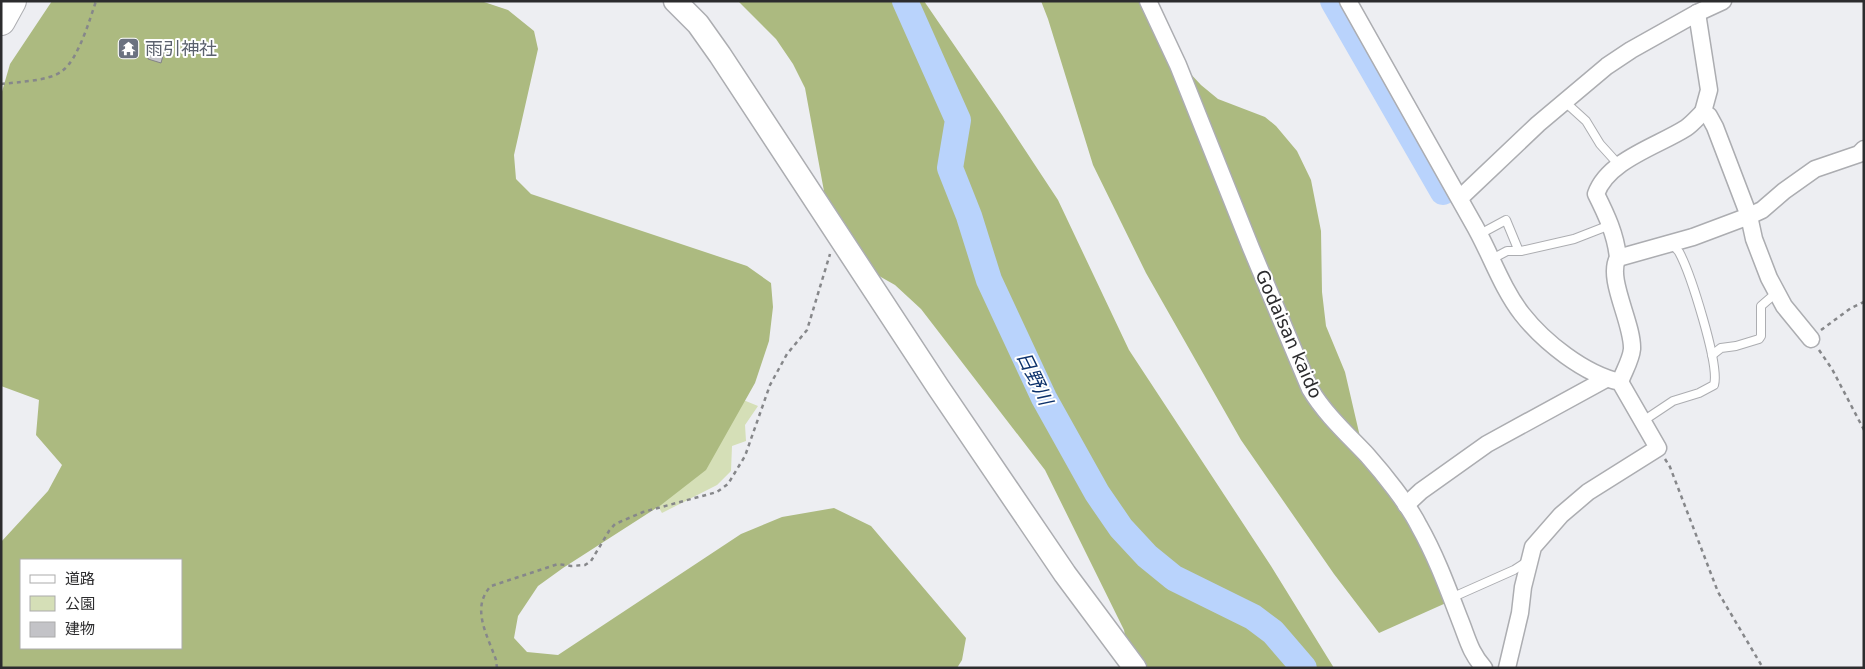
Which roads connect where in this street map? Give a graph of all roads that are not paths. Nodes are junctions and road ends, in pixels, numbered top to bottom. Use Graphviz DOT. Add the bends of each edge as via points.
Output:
graph roads {
  1 [pos="12,1"];
  2 [pos="675,1"];
  3 [pos="1348,1"];
  4 [pos="1723,1"];
  5 [pos="1151,2"];
  6 [pos="1697,13"];
  7 [pos="1,20"];
  8 [pos="1564,101"];
  9 [pos="1703,112"];
  10 [pos="1864,149"];
  11 [pos="1619,165"];
  12 [pos="1460,198"];
  13 [pos="1749,216"];
  14 [pos="1610,225"];
  15 [pos="1480,234"];
  16 [pos="1671,244"];
  17 [pos="1520,251"];
  18 [pos="1618,258"];
  19 [pos="1492,259"];
  20 [pos="1776,293"];
  21 [pos="1811,338"];
  22 [pos="1712,355"];
  23 [pos="1613,380"];
  24 [pos="1643,421"];
  25 [pos="1406,505"];
  26 [pos="1530,560"];
  27 [pos="1451,598"];
  28 [pos="1135,668"];
  29 [pos="1484,668"];
  30 [pos="1506,668"];
  1 -- 7 [label="highway"];
  2 -- 28 [label="street" via="704,32 1065,574"];
  3 -- 12 [label="street"];
  4 -- 6 [label="street"];
  5 -- 25 [label="street, Godaisan kaido" via="1310,389 1318,403 1368,456"];
  6 -- 8 [label="street" via="1607,66"];
  6 -- 9 [label="street" via="1709,90"];
  8 -- 11 [label="lane" via="1586,122"];
  8 -- 12 [label="street"];
  9 -- 11 [label="street" via="1687,127"];
  9 -- 13 [label="street" via="1715,127"];
  10 -- 13 [label="street" via="1859,154 1815,169 1762,210"];
  11 -- 14 [label="street" via="1603,181 1596,194"];
  12 -- 15 [label="street"];
  13 -- 16 [label="street"];
  13 -- 20 [label="street" via="1754,239"];
  14 -- 17 [label="lane" via="1574,239"];
  14 -- 18 [label="street"];
  15 -- 17 [label="lane" via="1506,220"];
  15 -- 19 [label="street"];
  16 -- 18 [label="street"];
  16 -- 22 [label="lane" via="1678,251 1686,270"];
  17 -- 19 [label="lane" via="1507,251"];
  18 -- 23 [label="street" via="1614,274 1632,349"];
  19 -- 23 [label="street" via="1521,312 1535,328 1563,353"];
  20 -- 21 [label="street"];
  20 -- 22 [label="lane" via="1761,306 1762,336 1759,339 1721,348"];
  22 -- 24 [label="lane" via="1714,385 1673,401"];
  23 -- 24 [label="street"];
  23 -- 25 [label="street" via="1487,444"];
  24 -- 26 [label="street" via="1658,448 1593,489 1561,515 1533,547"];
  25 -- 27 [label="street, Godaisan kaido" via="1435,557"];
  26 -- 27 [label="lane"];
  26 -- 30 [label="street"];
  27 -- 29 [label="street, Godaisan kaido" via="1472,654"];
}
